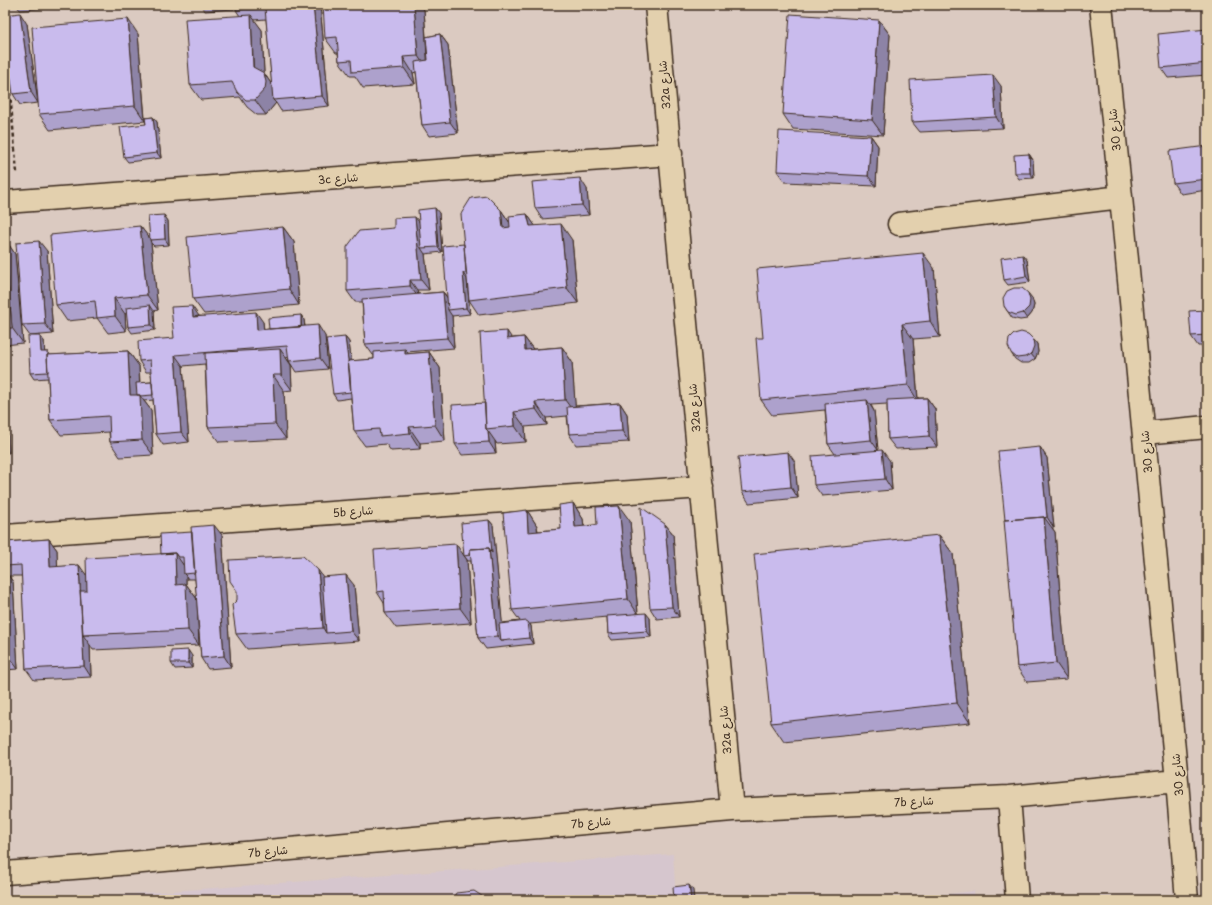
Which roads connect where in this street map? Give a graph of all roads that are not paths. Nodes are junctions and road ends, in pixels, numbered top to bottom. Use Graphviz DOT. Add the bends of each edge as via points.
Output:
graph roads {
  1 [pos="656,5"];
  2 [pos="1101,5"];
  3 [pos="671,154"];
  4 [pos="1121,197"];
  5 [pos="12,202"];
  6 [pos="899,224"];
  7 [pos="1207,427"];
  8 [pos="1144,433"];
  9 [pos="702,487"];
  10 [pos="5,536"];
  11 [pos="1177,781"];
  12 [pos="1009,797"];
  13 [pos="732,810"];
  14 [pos="5,873"];
  15 [pos="1018,900"];
  16 [pos="1187,900"];
  1 -- 3 [label="street, 32a شارع"];
  2 -- 4 [label="street, شارع 30"];
  3 -- 5 [label="street, 3c شارع"];
  3 -- 9 [label="street, 32a شارع"];
  4 -- 6 [label="street"];
  4 -- 8 [label="street, شارع 30"];
  7 -- 8 [label="street"];
  8 -- 11 [label="street, شارع 30"];
  9 -- 10 [label="street, 5b شارع"];
  9 -- 13 [label="street, 32a شارع"];
  11 -- 12 [label="street, 7b شارع"];
  11 -- 16 [label="street, شارع 30"];
  12 -- 13 [label="street, 7b شارع"];
  12 -- 15 [label="street"];
  13 -- 14 [label="street, 7b شارع"];
}
